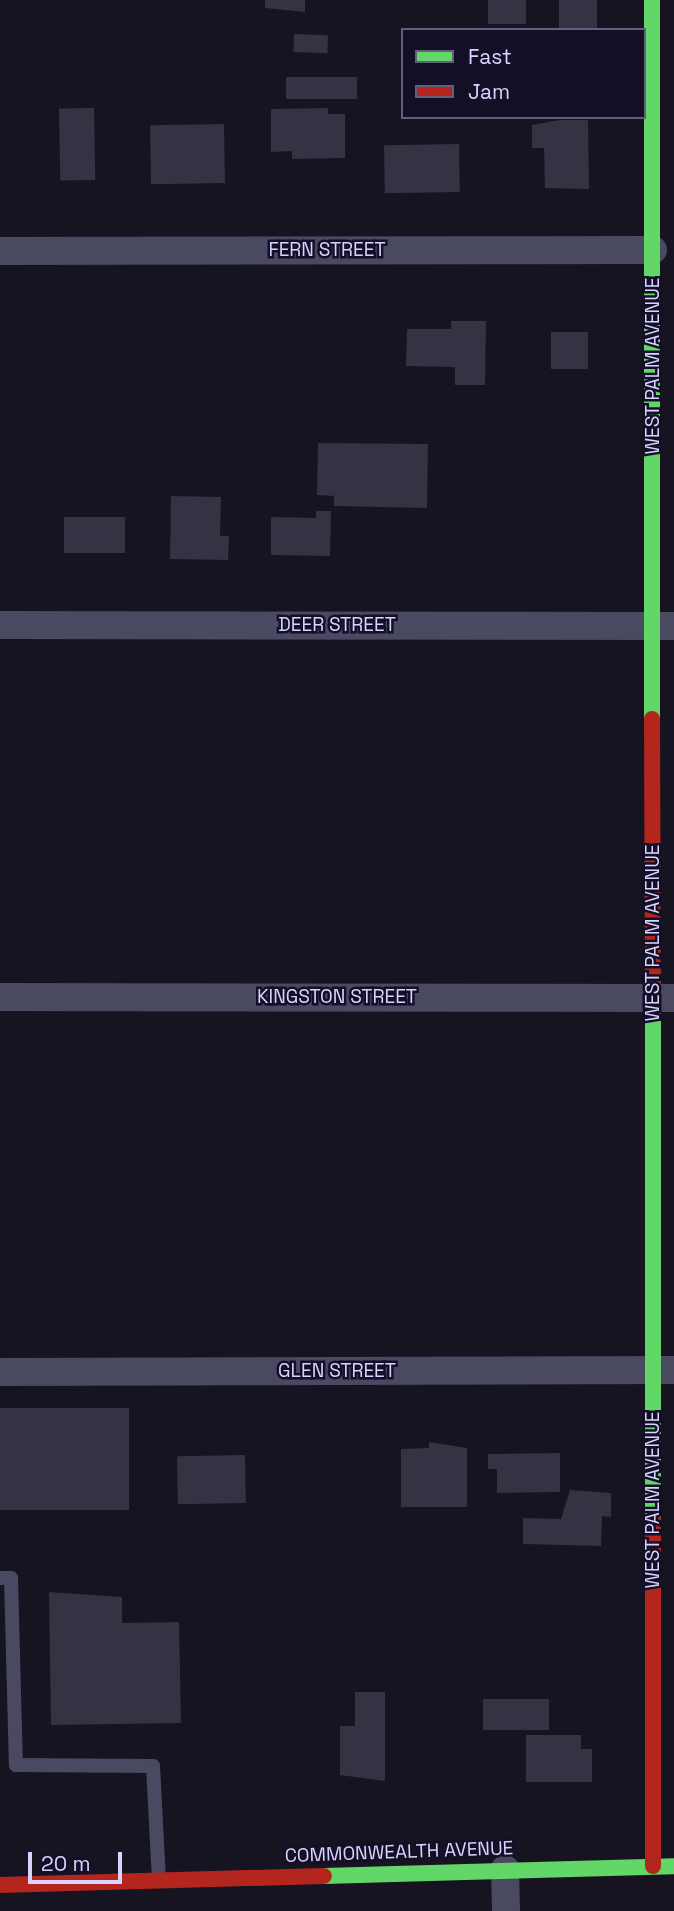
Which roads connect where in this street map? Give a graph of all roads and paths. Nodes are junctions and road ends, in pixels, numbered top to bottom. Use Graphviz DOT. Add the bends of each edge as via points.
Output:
graph roads {
  1 [pos="652,0"];
  2 [pos="653,250"];
  3 [pos="0,251"];
  4 [pos="0,625"];
  5 [pos="663,626"];
  6 [pos="0,997"];
  7 [pos="664,998"];
  8 [pos="664,1370"];
  9 [pos="0,1372"];
  10 [pos="0,1577"];
  11 [pos="16,1765"];
  12 [pos="0,1766"];
  13 [pos="653,1866"];
  14 [pos="674,1866"];
  15 [pos="505,1869"];
  16 [pos="159,1881"];
  17 [pos="0,1885"];
  18 [pos="506,1911"];
  1 -- 2 [label="street, WEST PALM AVENUE"];
  2 -- 3 [label="street, FERN STREET"];
  2 -- 5 [label="street, WEST PALM AVENUE"];
  4 -- 5 [label="street, DEER STREET"];
  5 -- 7 [label="street, WEST PALM AVENUE"];
  6 -- 7 [label="street, KINGSTON STREET"];
  7 -- 8 [label="street, WEST PALM AVENUE"];
  8 -- 9 [label="street, GLEN STREET"];
  8 -- 13 [label="street, WEST PALM AVENUE"];
  10 -- 11 [label="lane" via="11,1578"];
  11 -- 12 [label="lane"];
  11 -- 16 [label="lane" via="153,1766"];
  13 -- 14 [label="street, COMMONWEALTH AVENUE"];
  13 -- 15 [label="street, COMMONWEALTH AVENUE"];
  15 -- 16 [label="street, COMMONWEALTH AVENUE"];
  15 -- 18 [label="street"];
  16 -- 17 [label="street, COMMONWEALTH AVENUE"];
}
